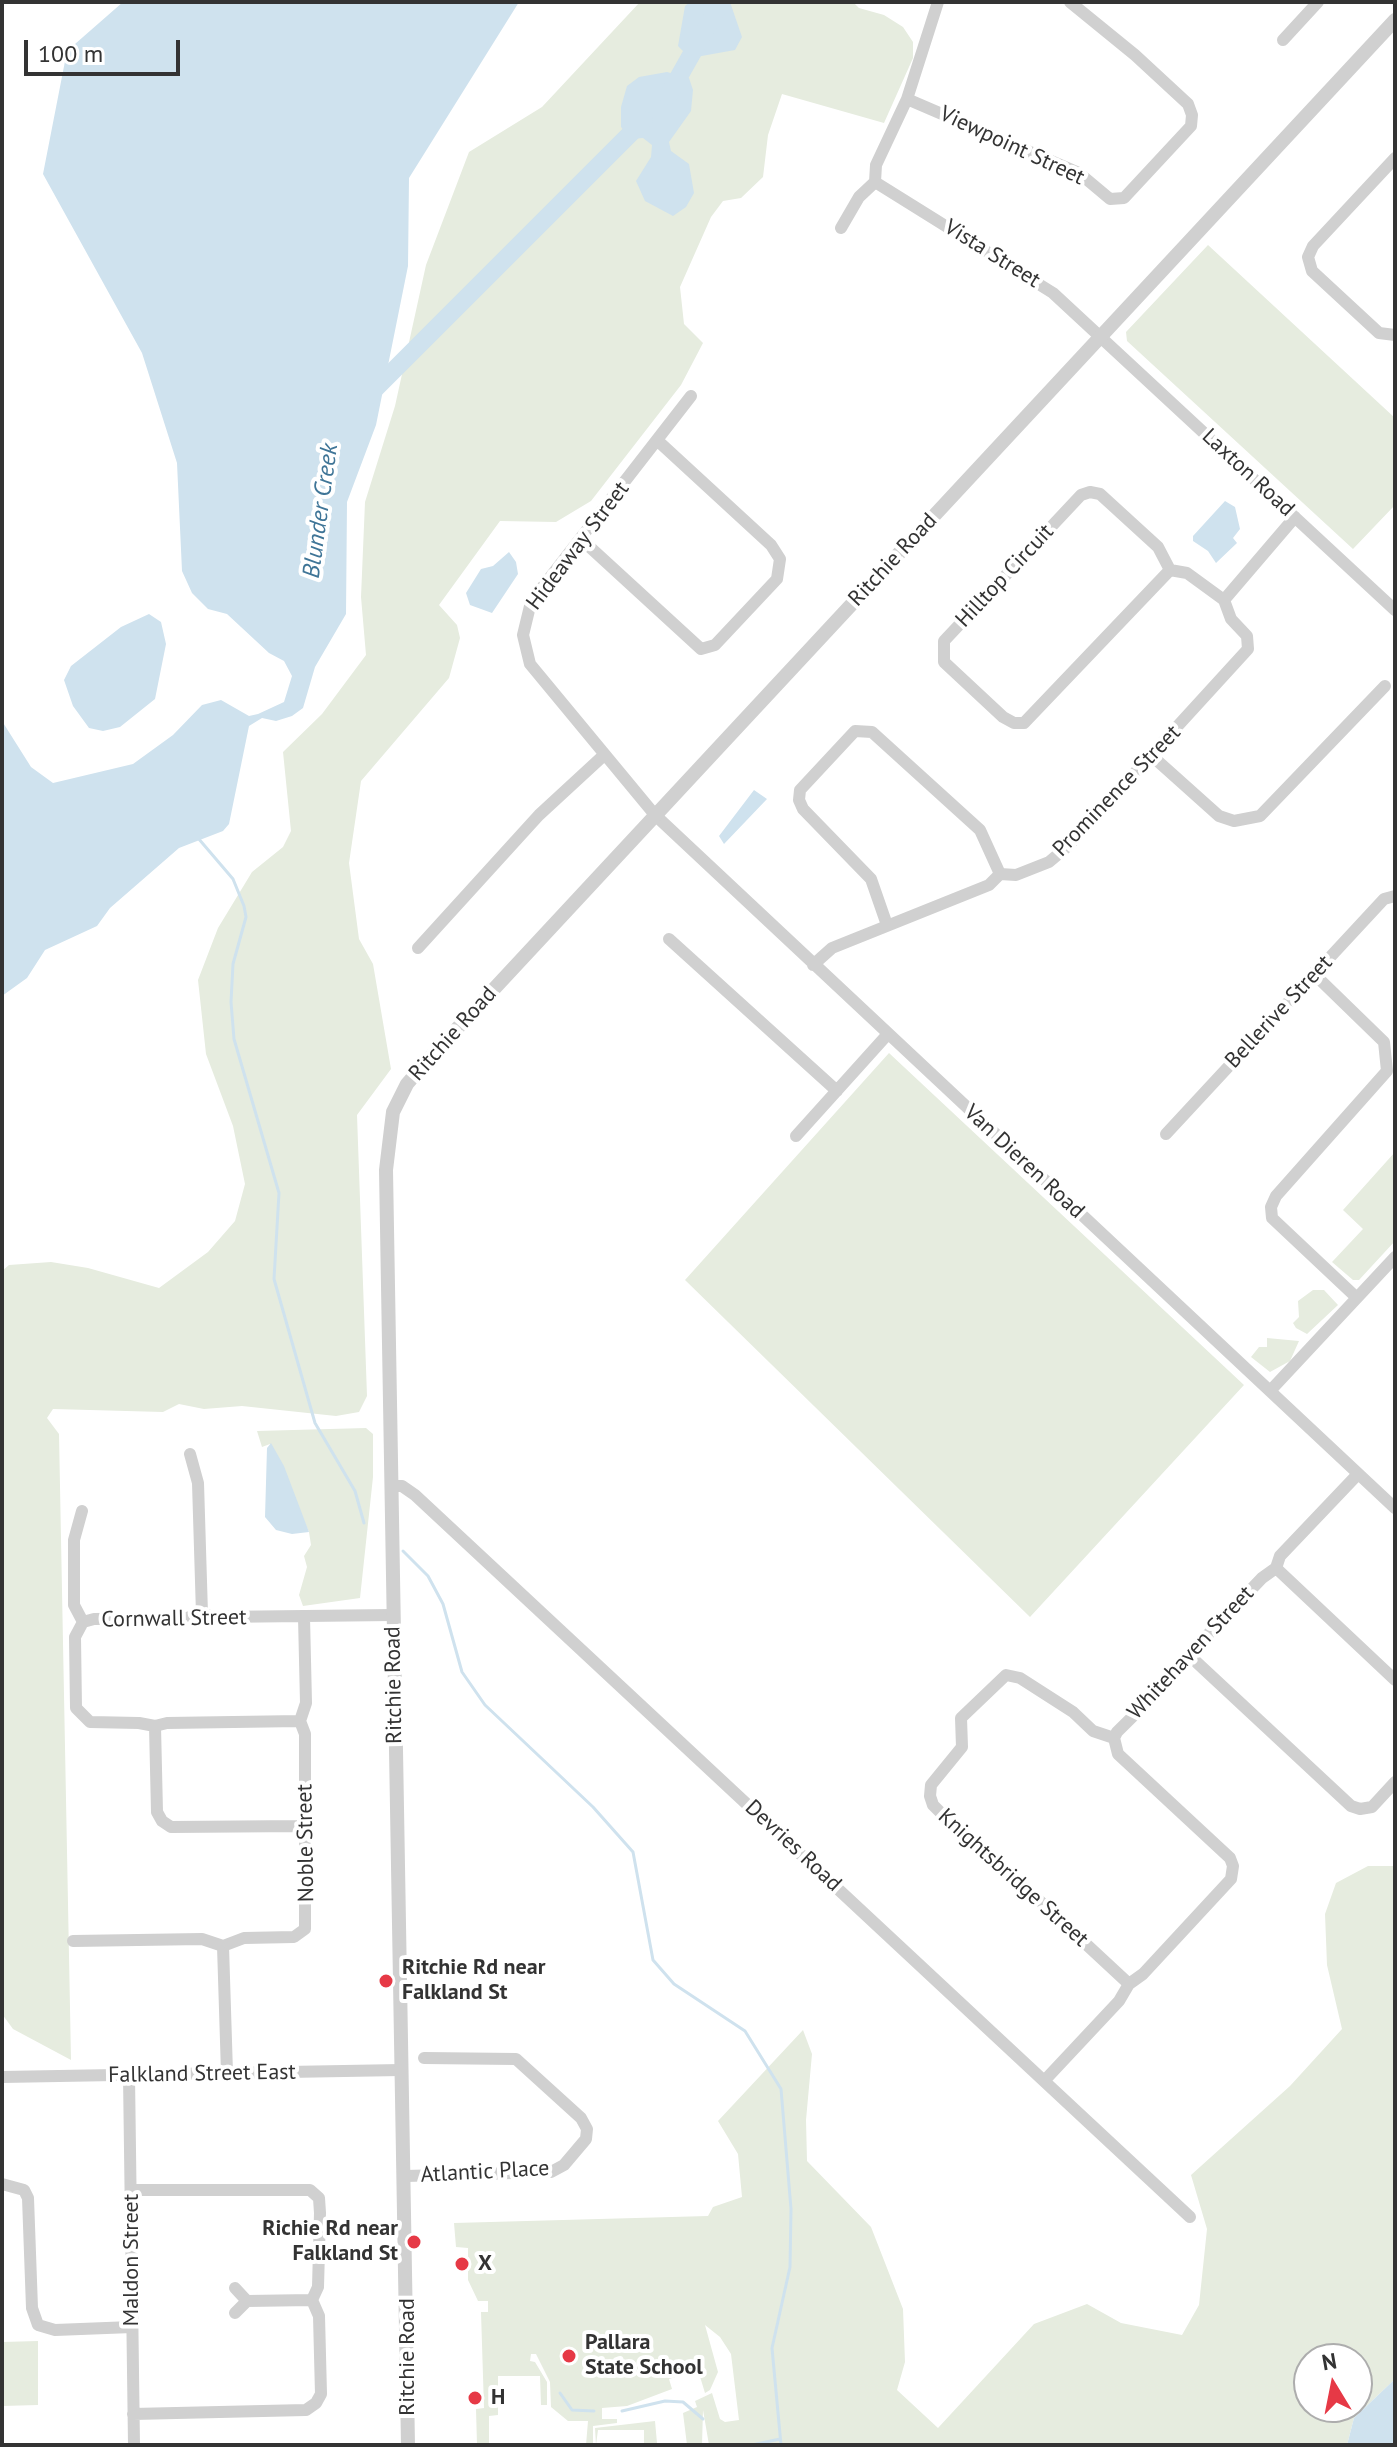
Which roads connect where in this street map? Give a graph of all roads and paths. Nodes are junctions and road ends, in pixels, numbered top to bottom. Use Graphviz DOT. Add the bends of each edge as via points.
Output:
graph roads {
  1 [pos="938,2"];
  2 [pos="1070,2"];
  3 [pos="1318,2"];
  4 [pos="1395,20"];
  5 [pos="1283,40"];
  6 [pos="907,99"];
  7 [pos="1395,158"];
  8 [pos="875,182"];
  9 [pos="841,228"];
  10 [pos="1102,335"];
  11 [pos="1395,335"];
  12 [pos="691,396"];
  13 [pos="658,441"];
  14 [pos="1295,517"];
  15 [pos="581,539"];
  16 [pos="1170,570"];
  17 [pos="1224,600"];
  18 [pos="1395,609"];
  19 [pos="1385,686"];
  20 [pos="603,756"];
  21 [pos="1152,756"];
  22 [pos="655,815"];
  23 [pos="1000,874"];
  24 [pos="1395,896"];
  25 [pos="887,925"];
  26 [pos="669,939"];
  27 [pos="418,948"];
  28 [pos="813,965"];
  29 [pos="1313,973"];
  30 [pos="887,1035"];
  31 [pos="1391,1060"];
  32 [pos="837,1091"];
  33 [pos="1166,1134"];
  34 [pos="796,1136"];
  35 [pos="1395,1257"];
  36 [pos="1357,1298"];
  37 [pos="1270,1391"];
  38 [pos="190,1454"];
  39 [pos="1358,1474"];
  40 [pos="391,1486"];
  41 [pos="1395,1508"];
  42 [pos="82,1511"];
  43 [pos="1276,1568"];
  44 [pos="202,1614"];
  45 [pos="393,1615"];
  46 [pos="304,1617"];
  47 [pos="83,1622"];
  48 [pos="1192,1658"];
  49 [pos="1395,1680"];
  50 [pos="300,1721"];
  51 [pos="155,1726"];
  52 [pos="1114,1738"];
  53 [pos="1395,1782"];
  54 [pos="303,1826"];
  55 [pos="73,1941"];
  56 [pos="223,1946"];
  57 [pos="1129,1984"];
  58 [pos="424,2058"];
  59 [pos="401,2070"];
  60 [pos="227,2073"];
  61 [pos="129,2076"];
  62 [pos="2,2077"];
  63 [pos="1045,2080"];
  64 [pos="406,2176"];
  65 [pos="2,2184"];
  66 [pos="133,2190"];
  67 [pos="1190,2217"];
  68 [pos="235,2288"];
  69 [pos="312,2300"];
  70 [pos="247,2301"];
  71 [pos="235,2313"];
  72 [pos="132,2327"];
  73 [pos="133,2414"];
  74 [pos="134,2445"];
  75 [pos="408,2445"];
  1 -- 6 [label="street"];
  2 -- 6 [label="street, Viewpoint Street" via="1188,104 1192,115 1191,126 1124,198 1110,199 1079,173"];
  3 -- 5 [label="street"];
  4 -- 10 [label="street, Ritchie Road"];
  6 -- 8 [label="street" via="876,165"];
  7 -- 11 [label="street" via="1308,257 1312,271 1379,333"];
  8 -- 9 [label="street"];
  8 -- 10 [label="street, Vista Street" via="1053,293"];
  10 -- 14 [label="street, Laxton Road"];
  10 -- 22 [label="street, Ritchie Road"];
  12 -- 13 [label="street, Hideaway Street"];
  13 -- 15 [label="street, Hideaway Street"];
  13 -- 15 [label="street" via="771,545 780,559 777,579 715,645 701,649"];
  14 -- 17 [label="street"];
  14 -- 18 [label="street, Laxton Road"];
  15 -- 20 [label="street, Hideaway Street" via="531,602 523,635 530,664"];
  16 -- 16 [label="street, Hilltop Circuit" via="1024,723 1003,717 944,662 944,641 1081,495 1100,494 1158,547"];
  16 -- 17 [label="street" via="1187,573"];
  17 -- 21 [label="street, Prominence Street" via="1231,619 1247,636 1248,649"];
  19 -- 21 [label="street" via="1260,816 1234,821 1219,816"];
  20 -- 22 [label="street, Hideaway Street"];
  20 -- 27 [label="street" via="539,815"];
  21 -- 23 [label="street, Prominence Street" via="1049,862 1016,875"];
  22 -- 28 [label="street, Van Dieren Road"];
  22 -- 40 [label="street, Ritchie Road" via="426,1062 393,1112 386,1170"];
  23 -- 25 [label="street, Prominence Street" via="989,885"];
  23 -- 25 [label="street" via="980,830 872,732 855,731 800,790 799,800 871,879"];
  24 -- 29 [label="street, Bellerive Street" via="1384,899"];
  25 -- 28 [label="street, Prominence Street" via="832,948"];
  26 -- 32 [label="street"];
  28 -- 30 [label="street, Van Dieren Road"];
  29 -- 31 [label="street" via="1384,1042"];
  29 -- 33 [label="street, Bellerive Street"];
  30 -- 32 [label="street"];
  30 -- 37 [label="street, Van Dieren Road"];
  31 -- 36 [label="street" via="1381,1083 1271,1207 1277,1226"];
  32 -- 34 [label="street"];
  35 -- 36 [label="street"];
  36 -- 37 [label="street"];
  37 -- 39 [label="street, Van Dieren Road"];
  38 -- 44 [label="street" via="198,1483"];
  39 -- 41 [label="street, Van Dieren Road"];
  39 -- 43 [label="street, Whitehaven Street" via="1280,1556"];
  40 -- 45 [label="street, Ritchie Road"];
  40 -- 63 [label="street, Devries Road" via="415,1495"];
  42 -- 47 [label="street" via="74,1540 74,1605"];
  43 -- 48 [label="street, Whitehaven Street" via="1202,1641"];
  43 -- 49 [label="street"];
  44 -- 46 [label="street, Cornwall Street"];
  44 -- 47 [label="street, Cornwall Street"];
  45 -- 46 [label="street, Cornwall Street"];
  45 -- 59 [label="street, Ritchie Road"];
  46 -- 50 [label="street, Noble Street" via="306,1703"];
  47 -- 51 [label="street, Cornwall Street" via="75,1637 76,1708 90,1722"];
  48 -- 52 [label="street, Whitehaven Street"];
  48 -- 53 [label="street" via="1351,1806 1372,1807"];
  50 -- 51 [label="street, Cornwall Street"];
  50 -- 54 [label="street, Noble Street" via="305,1734"];
  51 -- 54 [label="street" via="157,1812 162,1821 171,1827"];
  52 -- 57 [label="street, Whitehaven Street" via="1118,1754 1233,1866 1231,1879"];
  52 -- 57 [label="street, Knightsbridge Street" via="1093,1731 1073,1712 1020,1678 1006,1675 961,1718 962,1747 931,1785 930,1796 960,1832"];
  54 -- 56 [label="street, Noble Street" via="305,1929 294,1937 244,1938"];
  55 -- 56 [label="street, Noble Street" via="202,1939"];
  56 -- 60 [label="street"];
  57 -- 63 [label="street, Whitehaven Street"];
  58 -- 64 [label="street, Atlantic Place" via="516,2059 581,2118 586,2139 551,2172"];
  59 -- 60 [label="street, Falkland Street East"];
  59 -- 64 [label="street, Ritchie Road"];
  60 -- 61 [label="street, Falkland Street East"];
  61 -- 62 [label="street, Falkland Street East"];
  61 -- 66 [label="street, Maldon Street"];
  63 -- 67 [label="street, Devries Road"];
  64 -- 75 [label="street, Ritchie Road"];
  65 -- 72 [label="street" via="13,2184 28,2198 32,2308 38,2325 55,2330"];
  66 -- 69 [label="street" via="310,2190 319,2198 320,2213 318,2287"];
  66 -- 72 [label="street, Maldon Street"];
  68 -- 70 [label="street"];
  69 -- 70 [label="street"];
  69 -- 73 [label="street" via="319,2316 321,2394 306,2410"];
  70 -- 71 [label="street"];
  72 -- 73 [label="street, Maldon Street"];
  73 -- 74 [label="street, Maldon Street"];
}
